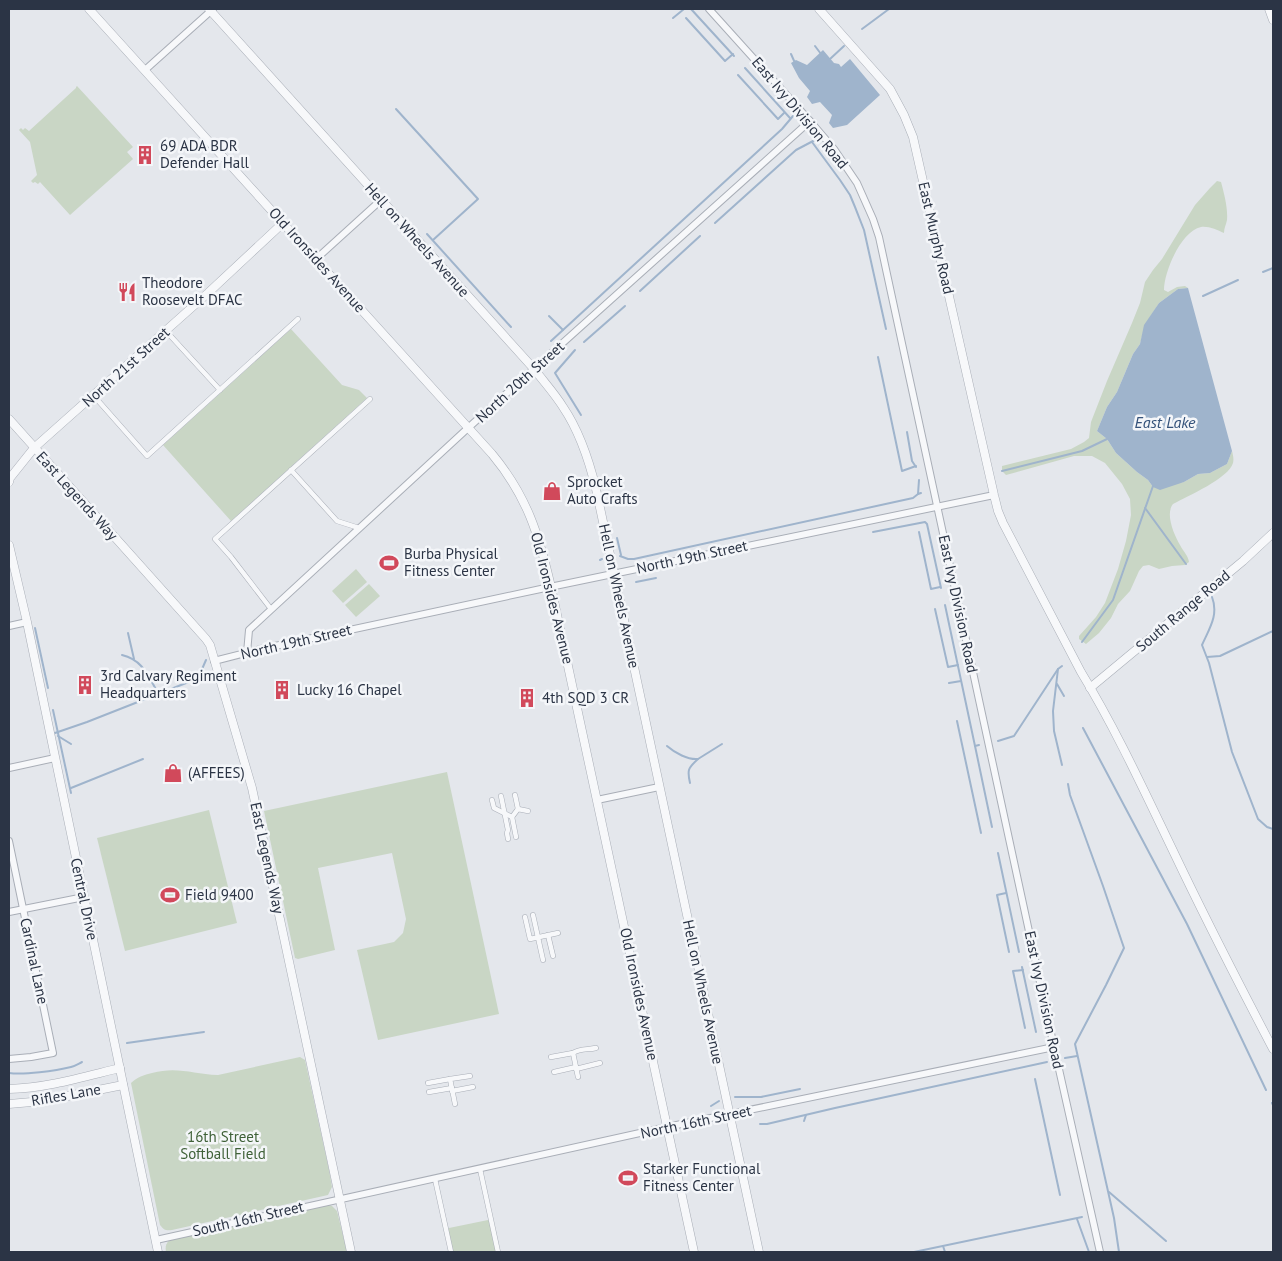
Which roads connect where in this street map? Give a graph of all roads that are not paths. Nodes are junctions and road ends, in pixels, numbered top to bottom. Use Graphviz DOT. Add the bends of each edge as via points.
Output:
graph roads {
  1 [pos="89,9"];
  2 [pos="709,9"];
  3 [pos="820,9"];
  4 [pos="1269,9"];
  5 [pos="211,10"];
  6 [pos="1273,20"];
  7 [pos="145,70"];
  8 [pos="810,121"];
  9 [pos="382,200"];
  10 [pos="283,223"];
  11 [pos="316,259"];
  12 [pos="298,319"];
  13 [pos="166,331"];
  14 [pos="535,370"];
  15 [pos="220,390"];
  16 [pos="94,396"];
  17 [pos="370,399"];
  18 [pos="9,420"];
  19 [pos="468,428"];
  20 [pos="34,448"];
  21 [pos="291,470"];
  22 [pos="9,482"];
  23 [pos="994,495"];
  24 [pos="937,506"];
  25 [pos="359,528"];
  26 [pos="1273,533"];
  27 [pos="9,545"];
  28 [pos="614,574"];
  29 [pos="551,587"];
  30 [pos="271,609"];
  31 [pos="26,622"];
  32 [pos="9,626"];
  33 [pos="247,653"];
  34 [pos="214,661"];
  35 [pos="1090,688"];
  36 [pos="55,758"];
  37 [pos="9,768"];
  38 [pos="659,787"];
  39 [pos="515,795"];
  40 [pos="501,796"];
  41 [pos="492,800"];
  42 [pos="597,800"];
  43 [pos="518,809"];
  44 [pos="528,811"];
  45 [pos="504,814"];
  46 [pos="512,817"];
  47 [pos="516,837"];
  48 [pos="508,839"];
  49 [pos="9,841"];
  50 [pos="84,897"];
  51 [pos="23,909"];
  52 [pos="9,912"];
  53 [pos="533,915"];
  54 [pos="525,917"];
  55 [pos="558,933"];
  56 [pos="548,935"];
  57 [pos="538,937"];
  58 [pos="553,956"];
  59 [pos="543,960"];
  60 [pos="1054,1047"];
  61 [pos="596,1048"];
  62 [pos="1273,1050"];
  63 [pos="572,1053"];
  64 [pos="551,1057"];
  65 [pos="9,1059"];
  66 [pos="600,1063"];
  67 [pos="120,1068"];
  68 [pos="576,1068"];
  69 [pos="554,1072"];
  70 [pos="470,1076"];
  71 [pos="578,1077"];
  72 [pos="450,1080"];
  73 [pos="428,1083"];
  74 [pos="123,1085"];
  75 [pos="473,1087"];
  76 [pos="9,1088"];
  77 [pos="452,1089"];
  78 [pos="429,1092"];
  79 [pos="9,1104"];
  80 [pos="455,1104"];
  81 [pos="730,1114"];
  82 [pos="667,1128"];
  83 [pos="480,1169"];
  84 [pos="435,1179"];
  85 [pos="340,1199"];
  86 [pos="156,1240"];
  87 [pos="158,1252"];
  88 [pos="351,1252"];
  89 [pos="451,1252"];
  90 [pos="498,1252"];
  91 [pos="694,1252"];
  92 [pos="759,1252"];
  93 [pos="1100,1252"];
  1 -- 7 [label="street, Old Ironsides Avenue"];
  2 -- 8 [label="street, East Ivy Division Road"];
  3 -- 23 [label="street, East Murphy Road" via="890,89 913,137"];
  4 -- 6 [label="street"];
  5 -- 7 [label="street"];
  5 -- 9 [label="street, Hell on Wheels Avenue"];
  7 -- 10 [label="street, Old Ironsides Avenue"];
  8 -- 14 [label="street, North 20th Street"];
  8 -- 24 [label="street, East Ivy Division Road" via="846,165 873,219"];
  9 -- 11 [label="street"];
  9 -- 14 [label="street, Hell on Wheels Avenue"];
  10 -- 11 [label="street, Old Ironsides Avenue"];
  10 -- 13 [label="street, North 21st Street"];
  11 -- 19 [label="street, Old Ironsides Avenue"];
  12 -- 15 [label="street"];
  13 -- 15 [label="street"];
  13 -- 16 [label="street, North 21st Street"];
  14 -- 19 [label="street, North 20th Street"];
  14 -- 28 [label="street, Hell on Wheels Avenue" via="563,406 581,439 592,470"];
  15 -- 16 [label="street" via="147,456"];
  16 -- 20 [label="street, North 21st Street"];
  17 -- 21 [label="street"];
  18 -- 20 [label="street, East Legends Way"];
  19 -- 25 [label="street, North 20th Street"];
  19 -- 29 [label="street, Old Ironsides Avenue" via="501,465 521,496 537,534"];
  20 -- 22 [label="street"];
  20 -- 34 [label="street, East Legends Way" via="206,639"];
  21 -- 25 [label="street" via="337,521"];
  21 -- 30 [label="street" via="215,539"];
  23 -- 24 [label="street, North 19th Street"];
  23 -- 35 [label="street, East Murphy Road" via="1003,523"];
  24 -- 28 [label="street, North 19th Street"];
  24 -- 60 [label="street, East Ivy Division Road"];
  25 -- 30 [label="street, North 20th Street"];
  26 -- 35 [label="street, South Range Road"];
  27 -- 31 [label="street, Central Drive"];
  28 -- 29 [label="street, North 19th Street"];
  28 -- 38 [label="street, Hell on Wheels Avenue"];
  29 -- 33 [label="street, North 19th Street"];
  29 -- 42 [label="street, Old Ironsides Avenue"];
  30 -- 33 [label="street, North 20th Street" via="249,630"];
  31 -- 32 [label="street"];
  31 -- 36 [label="street, Central Drive"];
  33 -- 34 [label="street, North 19th Street"];
  34 -- 85 [label="street, East Legends Way" via="252,788"];
  35 -- 62 [label="street, East Murphy Road"];
  36 -- 37 [label="street"];
  36 -- 50 [label="street, Central Drive"];
  38 -- 42 [label="street"];
  38 -- 81 [label="street, Hell on Wheels Avenue"];
  39 -- 43 [label="street"];
  40 -- 45 [label="street"];
  41 -- 45 [label="street" via="494,808"];
  42 -- 82 [label="street, Old Ironsides Avenue"];
  43 -- 44 [label="street"];
  43 -- 46 [label="street"];
  45 -- 46 [label="street"];
  45 -- 48 [label="street"];
  46 -- 47 [label="street"];
  49 -- 51 [label="street, Cardinal Lane"];
  50 -- 51 [label="street"];
  50 -- 67 [label="street, Central Drive"];
  51 -- 52 [label="street"];
  51 -- 65 [label="street, Cardinal Lane" via="53,1053"];
  53 -- 57 [label="street"];
  54 -- 57 [label="street" via="530,939"];
  55 -- 56 [label="street"];
  56 -- 57 [label="street"];
  56 -- 58 [label="street"];
  57 -- 59 [label="street"];
  60 -- 81 [label="street, North 16th Street"];
  60 -- 93 [label="street, East Ivy Division Road"];
  61 -- 63 [label="street"];
  63 -- 64 [label="street"];
  63 -- 68 [label="street"];
  66 -- 68 [label="street"];
  67 -- 74 [label="street, Central Drive"];
  67 -- 76 [label="street, Rifles Lane" via="58,1083"];
  68 -- 69 [label="street"];
  68 -- 71 [label="street"];
  70 -- 72 [label="street"];
  72 -- 73 [label="street"];
  72 -- 77 [label="street"];
  74 -- 79 [label="street, Rifles Lane" via="43,1101"];
  74 -- 86 [label="street, Central Drive"];
  75 -- 77 [label="street"];
  77 -- 78 [label="street"];
  77 -- 80 [label="street"];
  81 -- 82 [label="street, North 16th Street"];
  81 -- 92 [label="street, Hell on Wheels Avenue"];
  82 -- 83 [label="street, North 16th Street"];
  82 -- 91 [label="street, Old Ironsides Avenue"];
  83 -- 84 [label="street, North 16th Street"];
  83 -- 90 [label="street"];
  84 -- 85 [label="street, North 16th Street"];
  84 -- 89 [label="street"];
  85 -- 86 [label="street, South 16th Street"];
  85 -- 88 [label="street, East Legends Way"];
  86 -- 87 [label="street, Central Drive"];
}
